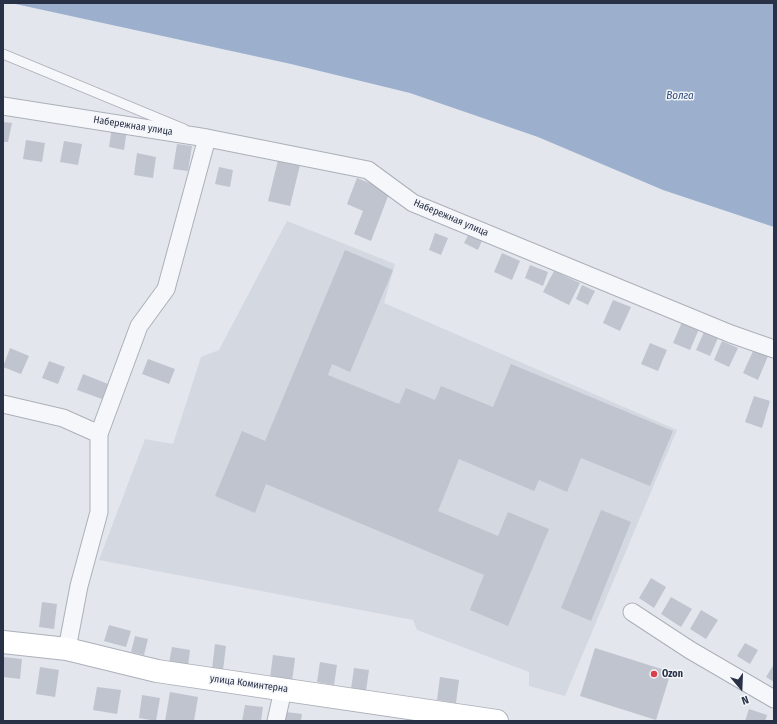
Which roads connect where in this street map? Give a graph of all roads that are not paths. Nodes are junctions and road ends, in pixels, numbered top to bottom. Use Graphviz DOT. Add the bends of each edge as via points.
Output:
graph roads {
  1 [pos="3,54"];
  2 [pos="3,106"];
  3 [pos="207,138"];
  4 [pos="774,349"];
  5 [pos="3,404"];
  6 [pos="98,434"];
  7 [pos="632,612"];
  8 [pos="3,642"];
  9 [pos="68,649"];
  10 [pos="283,690"];
  11 [pos="774,699"];
  12 [pos="276,721"];
  13 [pos="497,721"];
  1 -- 3 [label="lane"];
  2 -- 3 [label="street, Набережная улица"];
  3 -- 4 [label="street, Набережная улица" via="368,170 413,203 724,331"];
  3 -- 6 [label="street" via="166,289 139,326"];
  5 -- 6 [label="street" via="63,418"];
  6 -- 9 [label="street" via="99,512 79,586"];
  7 -- 11 [label="street" via="690,650"];
  8 -- 9 [label="street, улица Коминтерна"];
  9 -- 10 [label="street, улица Коминтерна" via="157,671"];
  10 -- 12 [label="street"];
  10 -- 13 [label="street, улица Коминтерна"];
}
